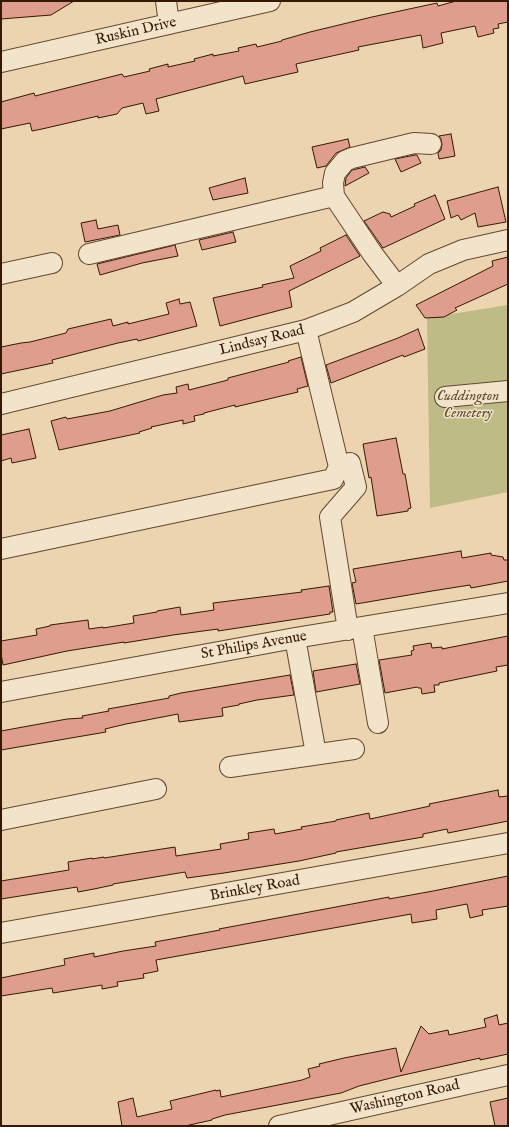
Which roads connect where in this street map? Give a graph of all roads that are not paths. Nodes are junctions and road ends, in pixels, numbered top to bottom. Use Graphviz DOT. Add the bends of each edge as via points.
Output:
graph roads {
  1 [pos="166,1"];
  2 [pos="270,1"];
  3 [pos="169,24"];
  4 [pos="1,62"];
  5 [pos="431,144"];
  6 [pos="334,196"];
  7 [pos="508,240"];
  8 [pos="89,254"];
  9 [pos="52,263"];
  10 [pos="1,274"];
  11 [pos="397,286"];
  12 [pos="306,330"];
  13 [pos="508,392"];
  14 [pos="445,397"];
  15 [pos="1,404"];
  16 [pos="350,463"];
  17 [pos="1,548"];
  18 [pos="508,603"];
  19 [pos="355,628"];
  20 [pos="295,638"];
  21 [pos="1,692"];
  22 [pos="378,723"];
  23 [pos="354,749"];
  24 [pos="316,754"];
  25 [pos="230,767"];
  26 [pos="156,789"];
  27 [pos="1,820"];
  28 [pos="508,843"];
  29 [pos="1,933"];
  30 [pos="508,1075"];
  31 [pos="279,1126"];
  1 -- 3 [label="street"];
  2 -- 3 [label="street, Ruskin Drive"];
  3 -- 4 [label="street, Ruskin Drive"];
  5 -- 6 [label="street" via="414,143 346,161 335,173 332,183"];
  6 -- 8 [label="street"];
  6 -- 11 [label="street"];
  7 -- 11 [label="street, Lindsay Road" via="462,250 429,264"];
  9 -- 10 [label="street"];
  11 -- 12 [label="street, Lindsay Road" via="353,312"];
  12 -- 15 [label="street, Lindsay Road"];
  12 -- 17 [label="street" via="340,467 333,479"];
  13 -- 14 [label="street"];
  16 -- 19 [label="street" via="356,487 330,517"];
  18 -- 19 [label="street, St Philips Avenue"];
  19 -- 20 [label="street, St Philips Avenue"];
  19 -- 22 [label="street"];
  20 -- 21 [label="street, St Philips Avenue"];
  20 -- 24 [label="street"];
  23 -- 24 [label="street"];
  24 -- 25 [label="street"];
  26 -- 27 [label="street"];
  28 -- 29 [label="street, Brinkley Road"];
  30 -- 31 [label="street, Washington Road"];
}
